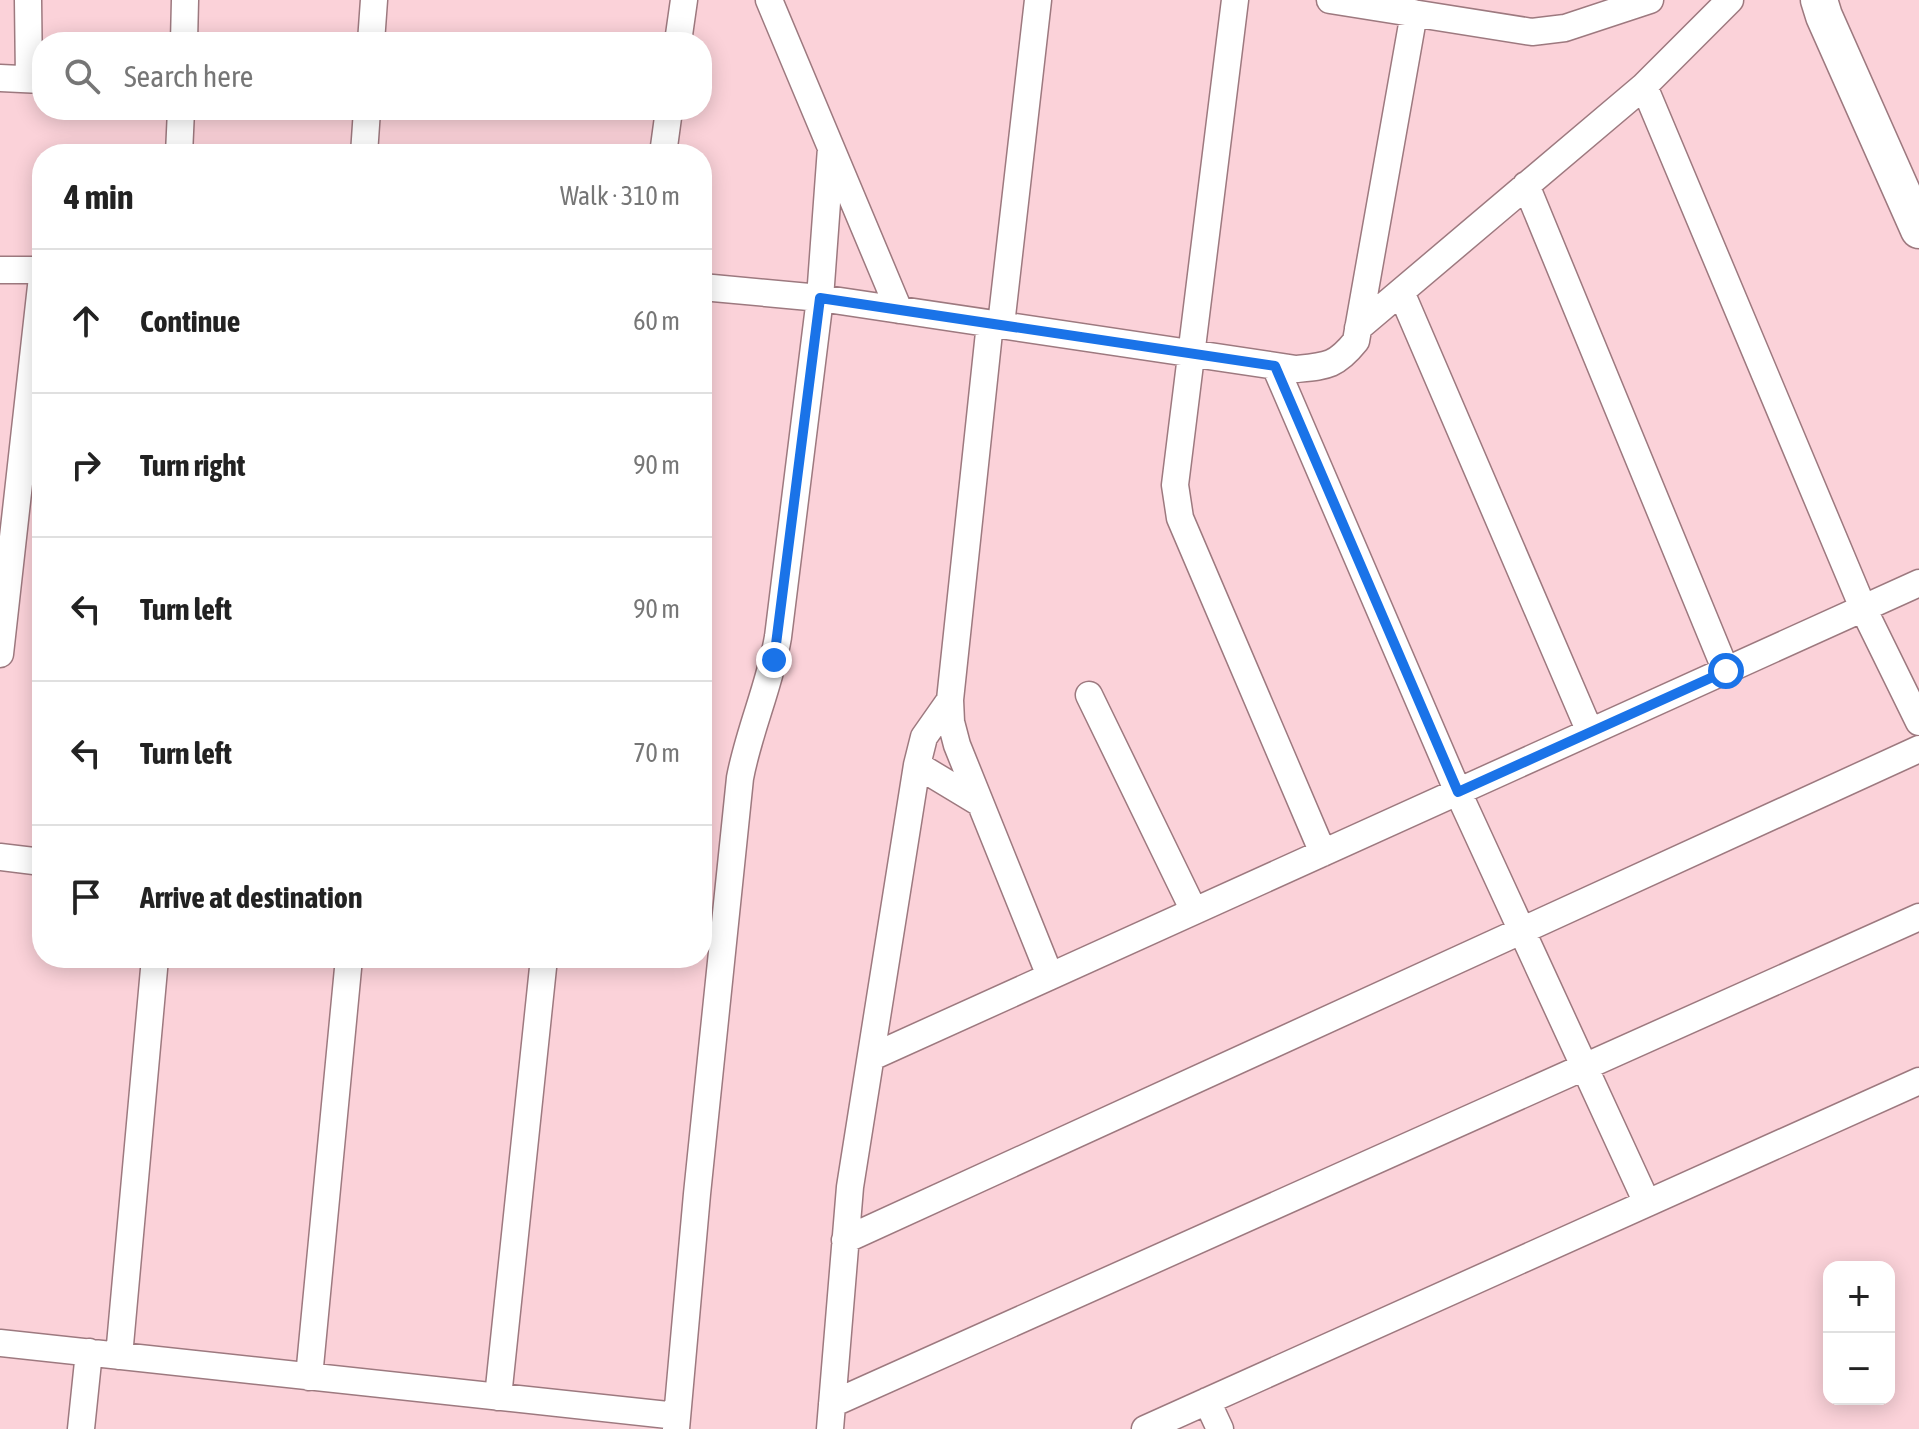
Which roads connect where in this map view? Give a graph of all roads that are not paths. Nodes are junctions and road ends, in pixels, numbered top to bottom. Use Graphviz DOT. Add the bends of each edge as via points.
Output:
graph roads {
  1 [pos="28,0"];
  2 [pos="185,0"];
  3 [pos="374,0"];
  4 [pos="684,0"];
  5 [pos="769,0"];
  6 [pos="1038,0"];
  7 [pos="1235,0"];
  8 [pos="1330,0"];
  9 [pos="1650,0"];
  10 [pos="1730,0"];
  11 [pos="1819,0"];
  12 [pos="1414,13"];
  13 [pos="184,32"];
  14 [pos="372,32"];
  15 [pos="679,32"];
  16 [pos="32,40"];
  17 [pos="0,78"];
  18 [pos="32,80"];
  19 [pos="1644,86"];
  20 [pos="181,120"];
  21 [pos="366,120"];
  22 [pos="668,120"];
  23 [pos="179,144"];
  24 [pos="365,144"];
  25 [pos="664,144"];
  26 [pos="831,148"];
  27 [pos="1526,185"];
  28 [pos="1919,230"];
  29 [pos="0,270"];
  30 [pos="32,270"];
  31 [pos="712,288"];
  32 [pos="1401,292"];
  33 [pos="820,298"];
  34 [pos="899,310"];
  35 [pos="996,324"];
  36 [pos="1358,328"];
  37 [pos="1191,353"];
  38 [pos="1275,366"];
  39 [pos="32,367"];
  40 [pos="1919,583"];
  41 [pos="1863,608"];
  42 [pos="0,654"];
  43 [pos="1726,671"];
  44 [pos="1089,695"];
  45 [pos="950,700"];
  46 [pos="1919,722"];
  47 [pos="1590,732"];
  48 [pos="1919,749"];
  49 [pos="917,765"];
  50 [pos="1458,792"];
  51 [pos="980,803"];
  52 [pos="1323,853"];
  53 [pos="0,857"];
  54 [pos="32,861"];
  55 [pos="1194,911"];
  56 [pos="1919,917"];
  57 [pos="1521,931"];
  58 [pos="154,968"];
  59 [pos="348,968"];
  60 [pos="543,968"];
  61 [pos="1050,976"];
  62 [pos="872,1057"];
  63 [pos="1585,1067"];
  64 [pos="1919,1081"];
  65 [pos="1647,1203"];
  66 [pos="845,1240"];
  67 [pos="0,1343"];
  68 [pos="89,1352"];
  69 [pos="119,1356"];
  70 [pos="309,1377"];
  71 [pos="498,1397"];
  72 [pos="1207,1401"];
  73 [pos="831,1416"];
  74 [pos="677,1422"];
  75 [pos="81,1429"];
  76 [pos="1145,1429"];
  77 [pos="1220,1429"];
  1 -- 16 [label="street"];
  2 -- 13 [label="street"];
  3 -- 14 [label="street"];
  4 -- 15 [label="street"];
  5 -- 26 [label="street"];
  6 -- 35 [label="street"];
  7 -- 37 [label="street"];
  8 -- 12 [label="street"];
  9 -- 12 [label="street" via="1546,32"];
  10 -- 19 [label="street"];
  11 -- 28 [label="street"];
  12 -- 36 [label="street"];
  17 -- 18 [label="street"];
  19 -- 27 [label="street"];
  19 -- 41 [label="street"];
  20 -- 23 [label="street"];
  21 -- 24 [label="street"];
  22 -- 25 [label="street"];
  26 -- 33 [label="street"];
  26 -- 34 [label="street"];
  27 -- 32 [label="street"];
  27 -- 43 [label="street"];
  29 -- 30 [label="street"];
  31 -- 33 [label="street"];
  32 -- 36 [label="street"];
  32 -- 47 [label="street"];
  33 -- 34 [label="street"];
  33 -- 74 [label="street" via="776,649 740,778"];
  34 -- 35 [label="street"];
  35 -- 37 [label="street"];
  35 -- 45 [label="street"];
  36 -- 38 [label="street" via="1356,341 1344,356 1325,367"];
  37 -- 38 [label="street"];
  37 -- 52 [label="street" via="1175,485 1180,518"];
  38 -- 50 [label="street"];
  39 -- 42 [label="street"];
  40 -- 41 [label="street"];
  41 -- 43 [label="street"];
  41 -- 46 [label="street"];
  43 -- 47 [label="street"];
  44 -- 55 [label="street"];
  45 -- 49 [label="street" via="924,737"];
  45 -- 51 [label="street" via="957,745"];
  47 -- 50 [label="street"];
  48 -- 57 [label="street"];
  49 -- 51 [label="street"];
  49 -- 62 [label="street"];
  50 -- 52 [label="street"];
  50 -- 57 [label="street"];
  51 -- 61 [label="street"];
  52 -- 55 [label="street"];
  53 -- 54 [label="street"];
  55 -- 61 [label="street"];
  56 -- 63 [label="street"];
  57 -- 63 [label="street"];
  57 -- 66 [label="street"];
  58 -- 69 [label="street"];
  59 -- 70 [label="street"];
  60 -- 71 [label="street"];
  61 -- 62 [label="street"];
  62 -- 66 [label="street"];
  63 -- 65 [label="street"];
  63 -- 73 [label="street"];
  64 -- 65 [label="street"];
  65 -- 72 [label="street"];
  66 -- 73 [label="street"];
  67 -- 68 [label="street"];
  68 -- 69 [label="street"];
  68 -- 75 [label="street"];
  69 -- 70 [label="street"];
  70 -- 71 [label="street"];
  71 -- 74 [label="street"];
  72 -- 76 [label="street"];
  72 -- 77 [label="street"];
}
